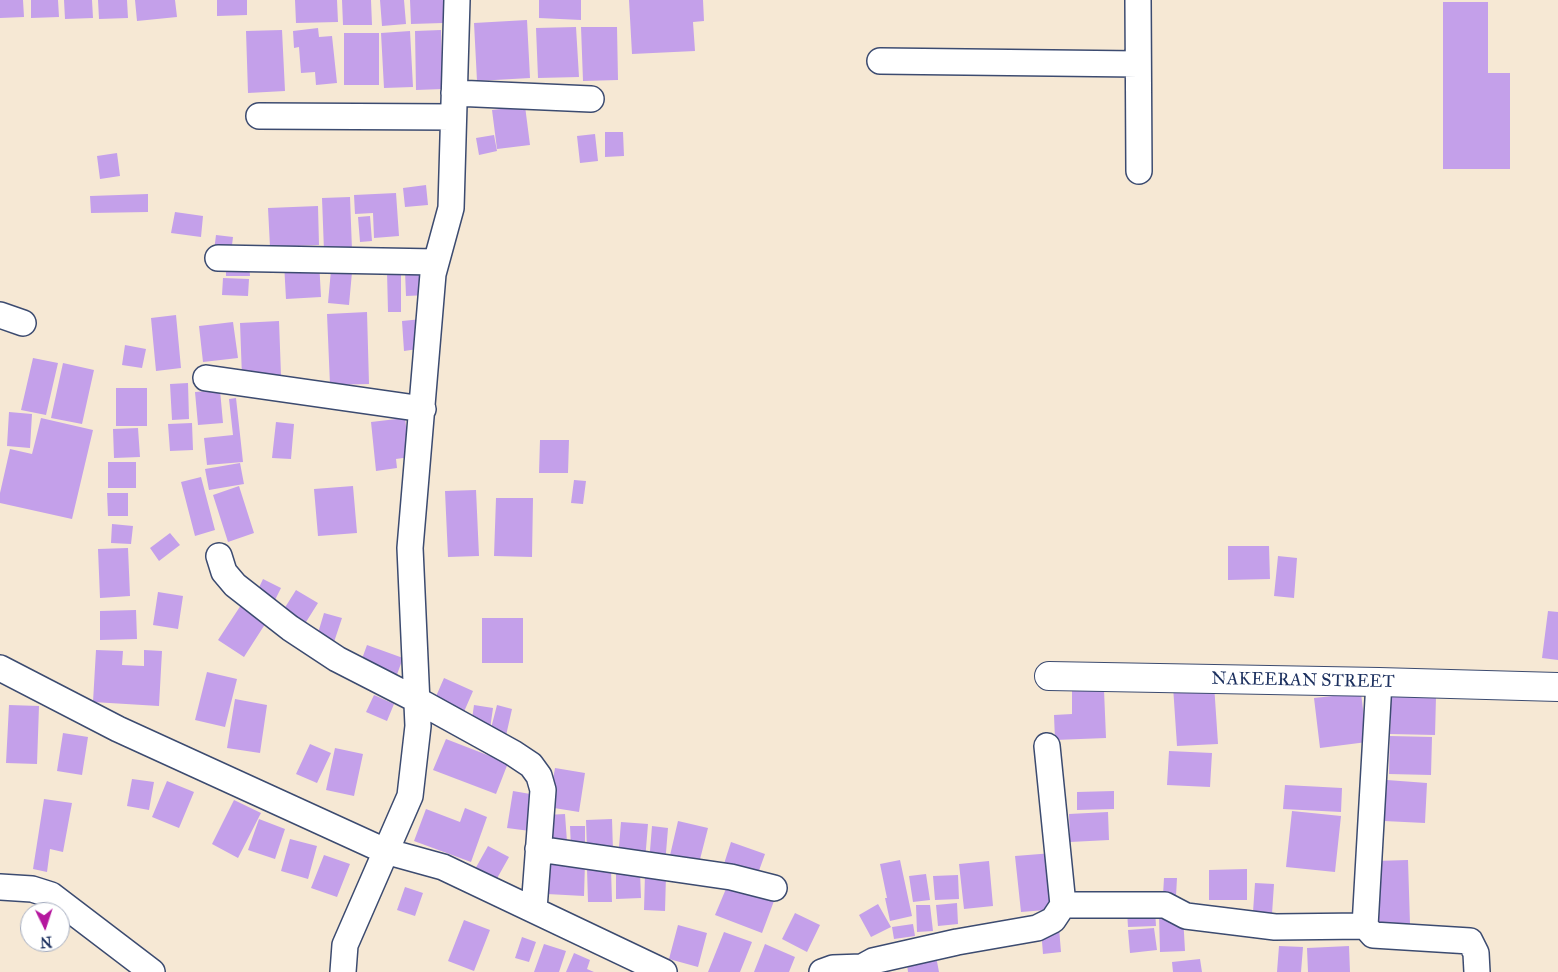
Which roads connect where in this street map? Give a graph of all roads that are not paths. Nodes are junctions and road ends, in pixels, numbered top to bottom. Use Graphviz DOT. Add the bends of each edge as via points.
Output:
graph roads {
  1 [pos="457,0"];
  2 [pos="1138,0"];
  3 [pos="880,61"];
  4 [pos="1138,64"];
  5 [pos="591,99"];
  6 [pos="454,105"];
  7 [pos="259,116"];
  8 [pos="1139,171"];
  9 [pos="218,258"];
  10 [pos="436,262"];
  11 [pos="0,315"];
  12 [pos="23,323"];
  13 [pos="206,378"];
  14 [pos="423,409"];
  15 [pos="219,556"];
  16 [pos="0,670"];
  17 [pos="1049,676"];
  18 [pos="1379,682"];
  19 [pos="1558,687"];
  20 [pos="417,700"];
  21 [pos="1047,746"];
  22 [pos="538,849"];
  23 [pos="385,851"];
  24 [pos="0,887"];
  25 [pos="774,888"];
  26 [pos="1063,905"];
  27 [pos="534,909"];
  28 [pos="1365,926"];
  29 [pos="862,969"];
  30 [pos="152,972"];
  31 [pos="343,972"];
  32 [pos="664,972"];
  33 [pos="822,972"];
  34 [pos="1477,972"];
  1 -- 6 [label="street"];
  2 -- 4 [label="street"];
  3 -- 4 [label="street"];
  4 -- 8 [label="street"];
  5 -- 6 [label="street"];
  6 -- 7 [label="street"];
  6 -- 10 [label="street" via="451,208"];
  9 -- 10 [label="street"];
  10 -- 14 [label="street"];
  11 -- 12 [label="street"];
  13 -- 14 [label="street"];
  14 -- 20 [label="street" via="410,548"];
  15 -- 20 [label="street" via="224,572 235,585 290,628 337,659"];
  16 -- 23 [label="street" via="118,729"];
  17 -- 18 [label="street, NAKEERAN STREET"];
  18 -- 19 [label="street, NAKEERAN STREET"];
  18 -- 28 [label="street"];
  20 -- 22 [label="street" via="531,765 543,790"];
  20 -- 23 [label="street" via="418,726 410,796"];
  21 -- 26 [label="street"];
  22 -- 25 [label="street" via="731,878"];
  22 -- 27 [label="street"];
  23 -- 27 [label="street" via="443,867"];
  23 -- 31 [label="street" via="345,945"];
  24 -- 30 [label="street" via="32,889 51,895"];
  26 -- 28 [label="street" via="1165,905 1186,916 1275,927"];
  26 -- 29 [label="street" via="1053,920 1037,928 873,961"];
  27 -- 32 [label="street"];
  28 -- 34 [label="street" via="1373,935 1470,941 1476,953"];
  29 -- 33 [label="street" via="833,968"];
}
